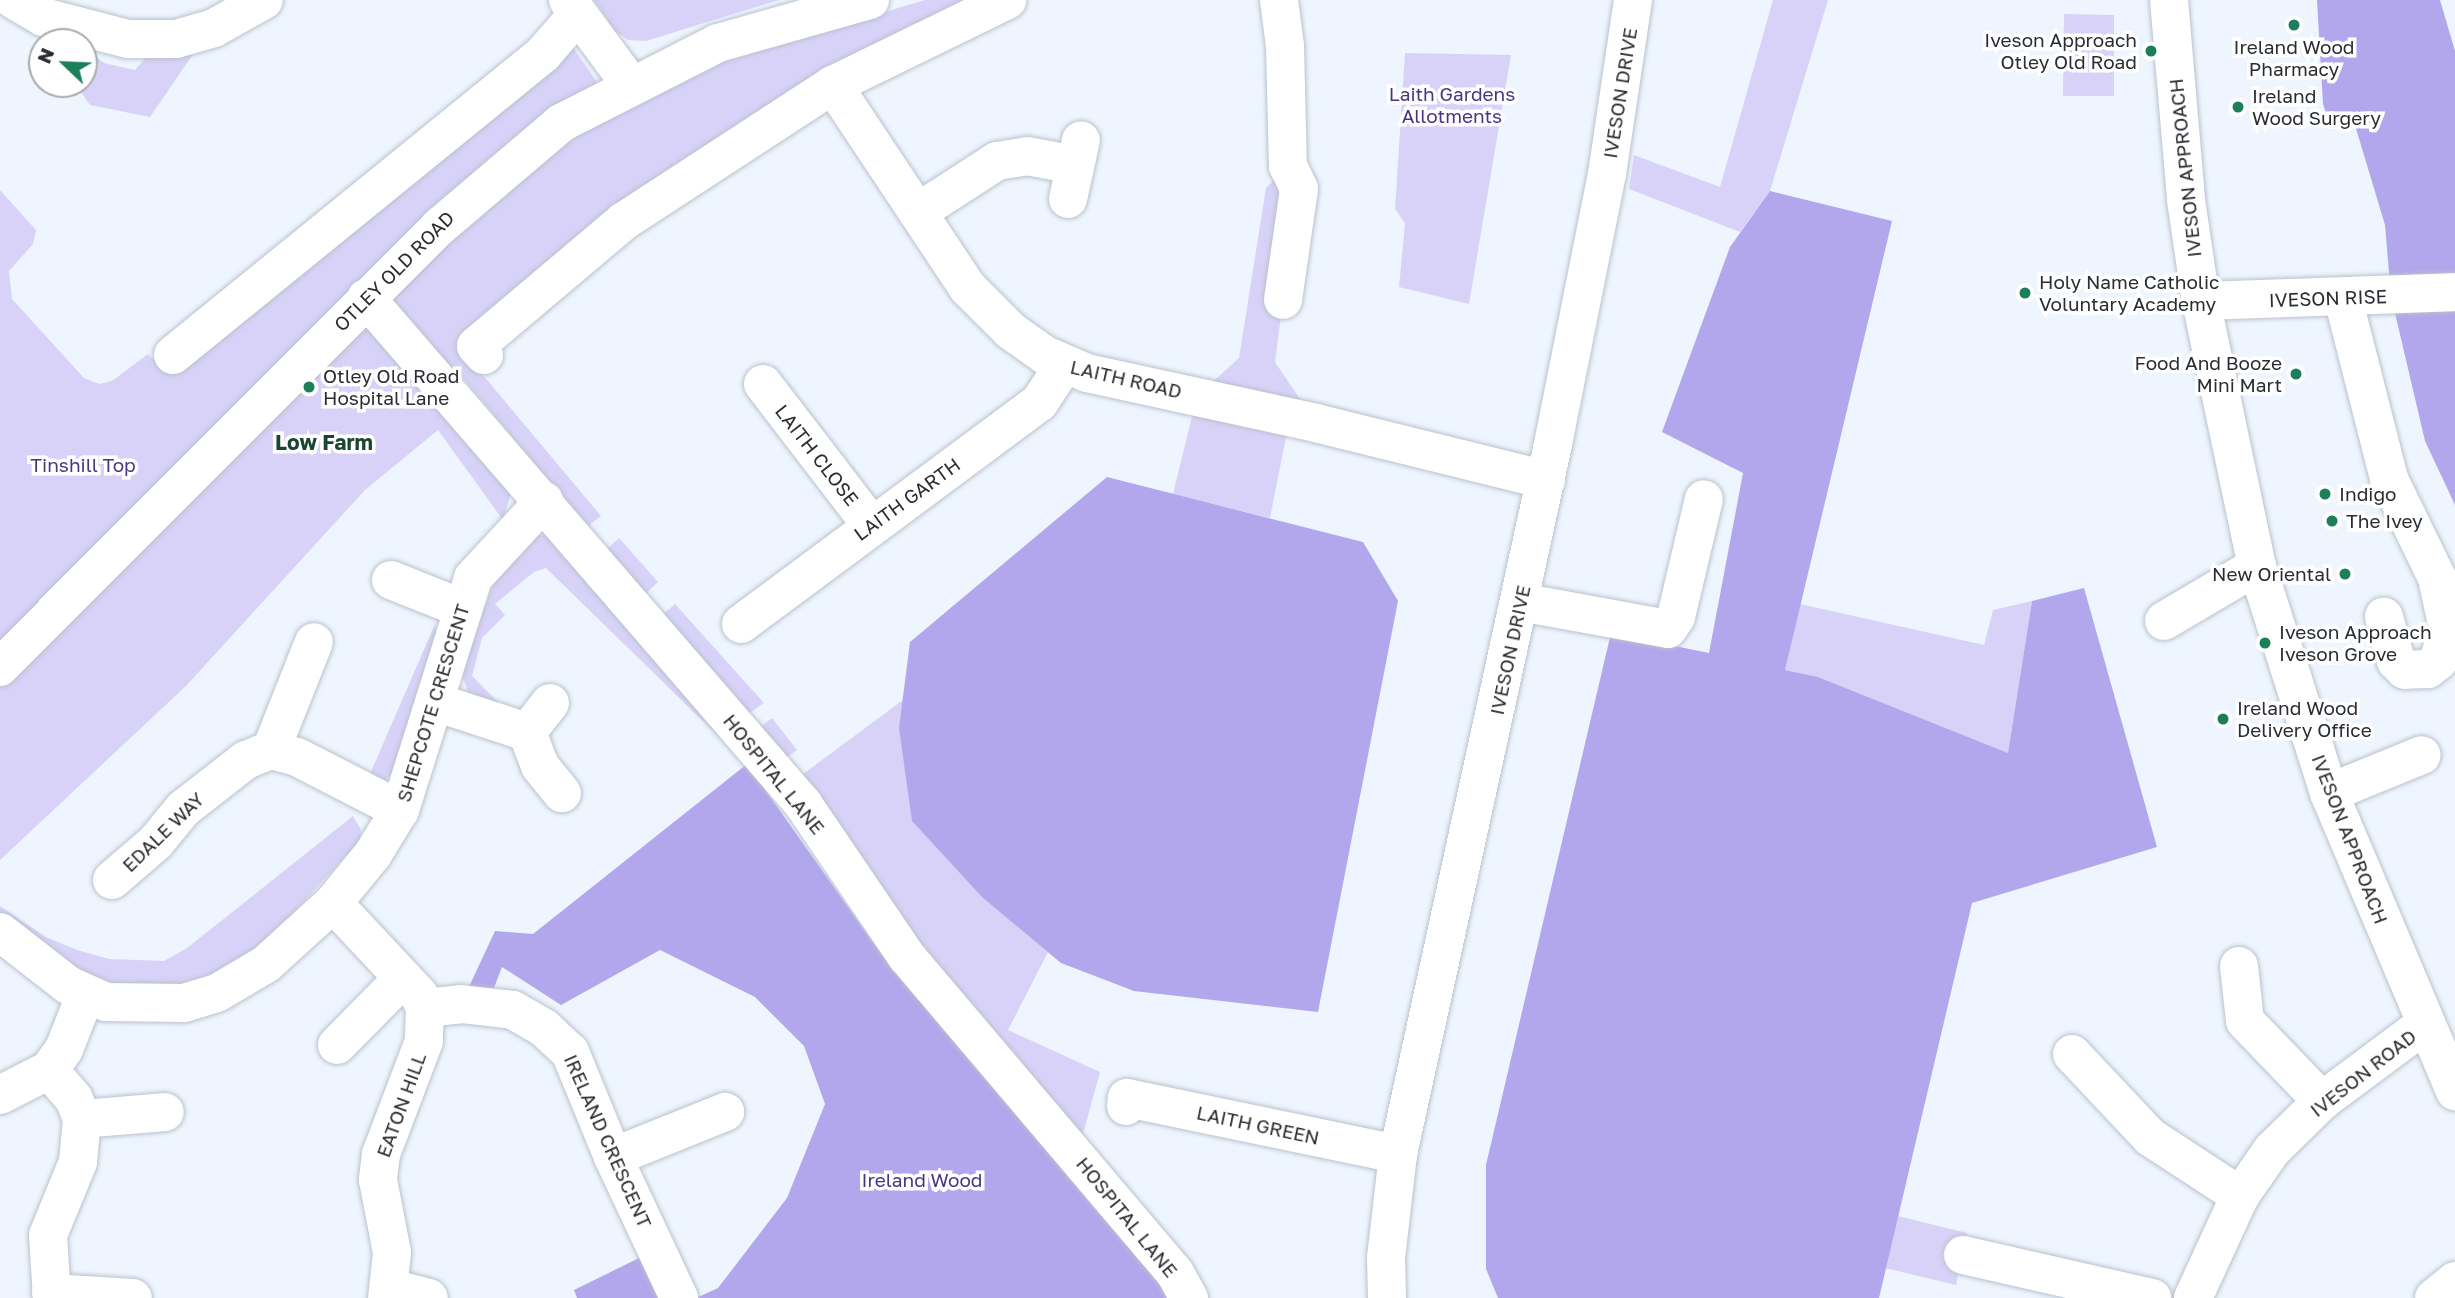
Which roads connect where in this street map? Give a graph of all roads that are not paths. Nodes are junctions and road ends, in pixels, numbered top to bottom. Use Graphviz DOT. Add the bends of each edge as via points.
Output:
graph roads {
  1 [pos="14,0"];
  2 [pos="264,0"];
  3 [pos="870,0"];
  4 [pos="1007,0"];
  5 [pos="1279,0"];
  6 [pos="1633,0"];
  7 [pos="2169,0"];
  8 [pos="572,7"];
  9 [pos="630,84"];
  10 [pos="833,85"];
  11 [pos="1075,168"];
  12 [pos="918,212"];
  13 [pos="2455,292"];
  14 [pos="366,298"];
  15 [pos="2343,298"];
  16 [pos="1283,300"];
  17 [pos="2201,301"];
  18 [pos="173,355"];
  19 [pos="484,355"];
  20 [pos="1064,365"];
  21 [pos="762,384"];
  22 [pos="1546,480"];
  23 [pos="1704,499"];
  24 [pos="544,501"];
  25 [pos="871,525"];
  26 [pos="2257,566"];
  27 [pos="391,580"];
  28 [pos="1520,602"];
  29 [pos="461,608"];
  30 [pos="2384,617"];
  31 [pos="2164,621"];
  32 [pos="741,624"];
  33 [pos="314,642"];
  34 [pos="0,667"];
  35 [pos="435,702"];
  36 [pos="550,703"];
  37 [pos="527,732"];
  38 [pos="271,750"];
  39 [pos="2422,755"];
  40 [pos="562,793"];
  41 [pos="2329,793"];
  42 [pos="400,810"];
  43 [pos="112,880"];
  44 [pos="333,903"];
  45 [pos="0,932"];
  46 [pos="2239,966"];
  47 [pos="414,993"];
  48 [pos="85,996"];
  49 [pos="2424,1025"];
  50 [pos="337,1045"];
  51 [pos="2072,1054"];
  52 [pos="49,1070"];
  53 [pos="2455,1091"];
  54 [pos="0,1095"];
  55 [pos="2322,1101"];
  56 [pos="1126,1106"];
  57 [pos="165,1112"];
  58 [pos="725,1112"];
  59 [pos="82,1119"];
  60 [pos="1398,1154"];
  61 [pos="613,1157"];
  62 [pos="2240,1196"];
  63 [pos="1963,1255"];
  64 [pos="2455,1282"];
  65 [pos="388,1293"];
  66 [pos="51,1296"];
  67 [pos="133,1298"];
  68 [pos="429,1298"];
  69 [pos="679,1298"];
  70 [pos="1189,1298"];
  71 [pos="1387,1298"];
  72 [pos="2152,1298"];
  73 [pos="2193,1298"];
  74 [pos="2434,1298"];
  1 -- 2 [label="street" via="53,20 128,40 215,28"];
  3 -- 9 [label="street, OTLEY OLD ROAD" via="718,43"];
  4 -- 10 [label="street"];
  5 -- 16 [label="street" via="1285,46 1287,166 1299,189"];
  6 -- 22 [label="street, IVESON DRIVE" via="1607,174"];
  7 -- 17 [label="street, IVESON APPROACH" via="2186,200"];
  8 -- 9 [label="street"];
  8 -- 18 [label="street" via="544,53"];
  9 -- 14 [label="street, OTLEY OLD ROAD" via="561,123 461,205"];
  10 -- 12 [label="street, LAITH ROAD"];
  10 -- 19 [label="street" via="624,221 476,346"];
  11 -- 12 [label="street" via="1027,156 997,161"];
  12 -- 20 [label="street, LAITH ROAD" via="984,306 1011,331"];
  13 -- 15 [label="street, IVESON RISE"];
  14 -- 24 [label="street, HOSPITAL LANE"];
  14 -- 34 [label="street, OTLEY OLD ROAD"];
  15 -- 17 [label="street, IVESON RISE"];
  15 -- 30 [label="street" via="2389,479 2437,579 2448,629 2438,661 2428,669 2405,670 2396,661"];
  17 -- 26 [label="street, IVESON APPROACH"];
  20 -- 22 [label="street, LAITH ROAD"];
  20 -- 25 [label="street, LAITH GARTH" via="1040,403"];
  21 -- 25 [label="street, LAITH CLOSE"];
  22 -- 28 [label="street, IVESON DRIVE"];
  23 -- 28 [label="street" via="1676,617 1668,629"];
  24 -- 29 [label="street, SHEPCOTE CRESCENT" via="486,560"];
  24 -- 70 [label="street, HOSPITAL LANE" via="803,804 907,957 1159,1253"];
  25 -- 32 [label="street, LAITH GARTH"];
  26 -- 31 [label="street"];
  26 -- 41 [label="street, IVESON APPROACH"];
  27 -- 29 [label="street"];
  28 -- 60 [label="street, IVESON DRIVE"];
  29 -- 35 [label="street, SHEPCOTE CRESCENT"];
  33 -- 38 [label="street"];
  35 -- 37 [label="street"];
  35 -- 42 [label="street, SHEPCOTE CRESCENT"];
  36 -- 37 [label="street"];
  37 -- 40 [label="street" via="540,766"];
  38 -- 42 [label="street" via="297,758"];
  38 -- 43 [label="street, EDALE WAY" via="246,760 183,809 156,842"];
  39 -- 41 [label="street"];
  41 -- 49 [label="street, IVESON APPROACH"];
  42 -- 44 [label="street, SHEPCOTE CRESCENT" via="373,854"];
  44 -- 47 [label="street"];
  44 -- 48 [label="street, SHEPCOTE CRESCENT" via="266,964 216,993 184,1003 148,1004"];
  45 -- 48 [label="street, SHEPCOTE CRESCENT"];
  46 -- 55 [label="street" via="2245,1021"];
  47 -- 50 [label="street"];
  47 -- 61 [label="street, IRELAND CRESCENT" via="513,1010 544,1028 570,1052"];
  47 -- 65 [label="street, EATON HILL" via="424,1041 381,1154 378,1180 392,1253"];
  48 -- 52 [label="street" via="64,1049"];
  49 -- 53 [label="street, IVESON APPROACH"];
  49 -- 55 [label="street, IVESON ROAD"];
  51 -- 62 [label="street" via="2150,1137"];
  52 -- 54 [label="street"];
  52 -- 59 [label="street" via="74,1099"];
  55 -- 62 [label="street, IVESON ROAD" via="2272,1150"];
  56 -- 60 [label="street, LAITH GREEN" via="1127,1098"];
  57 -- 59 [label="street"];
  58 -- 61 [label="street"];
  59 -- 66 [label="street" via="78,1162 48,1235"];
  60 -- 71 [label="street, IVESON DRIVE" via="1386,1258"];
  61 -- 69 [label="street, IRELAND CRESCENT"];
  62 -- 73 [label="street, IVESON ROAD"];
  63 -- 72 [label="street"];
  64 -- 74 [label="street"];
  65 -- 68 [label="street"];
  66 -- 67 [label="street"];
}
